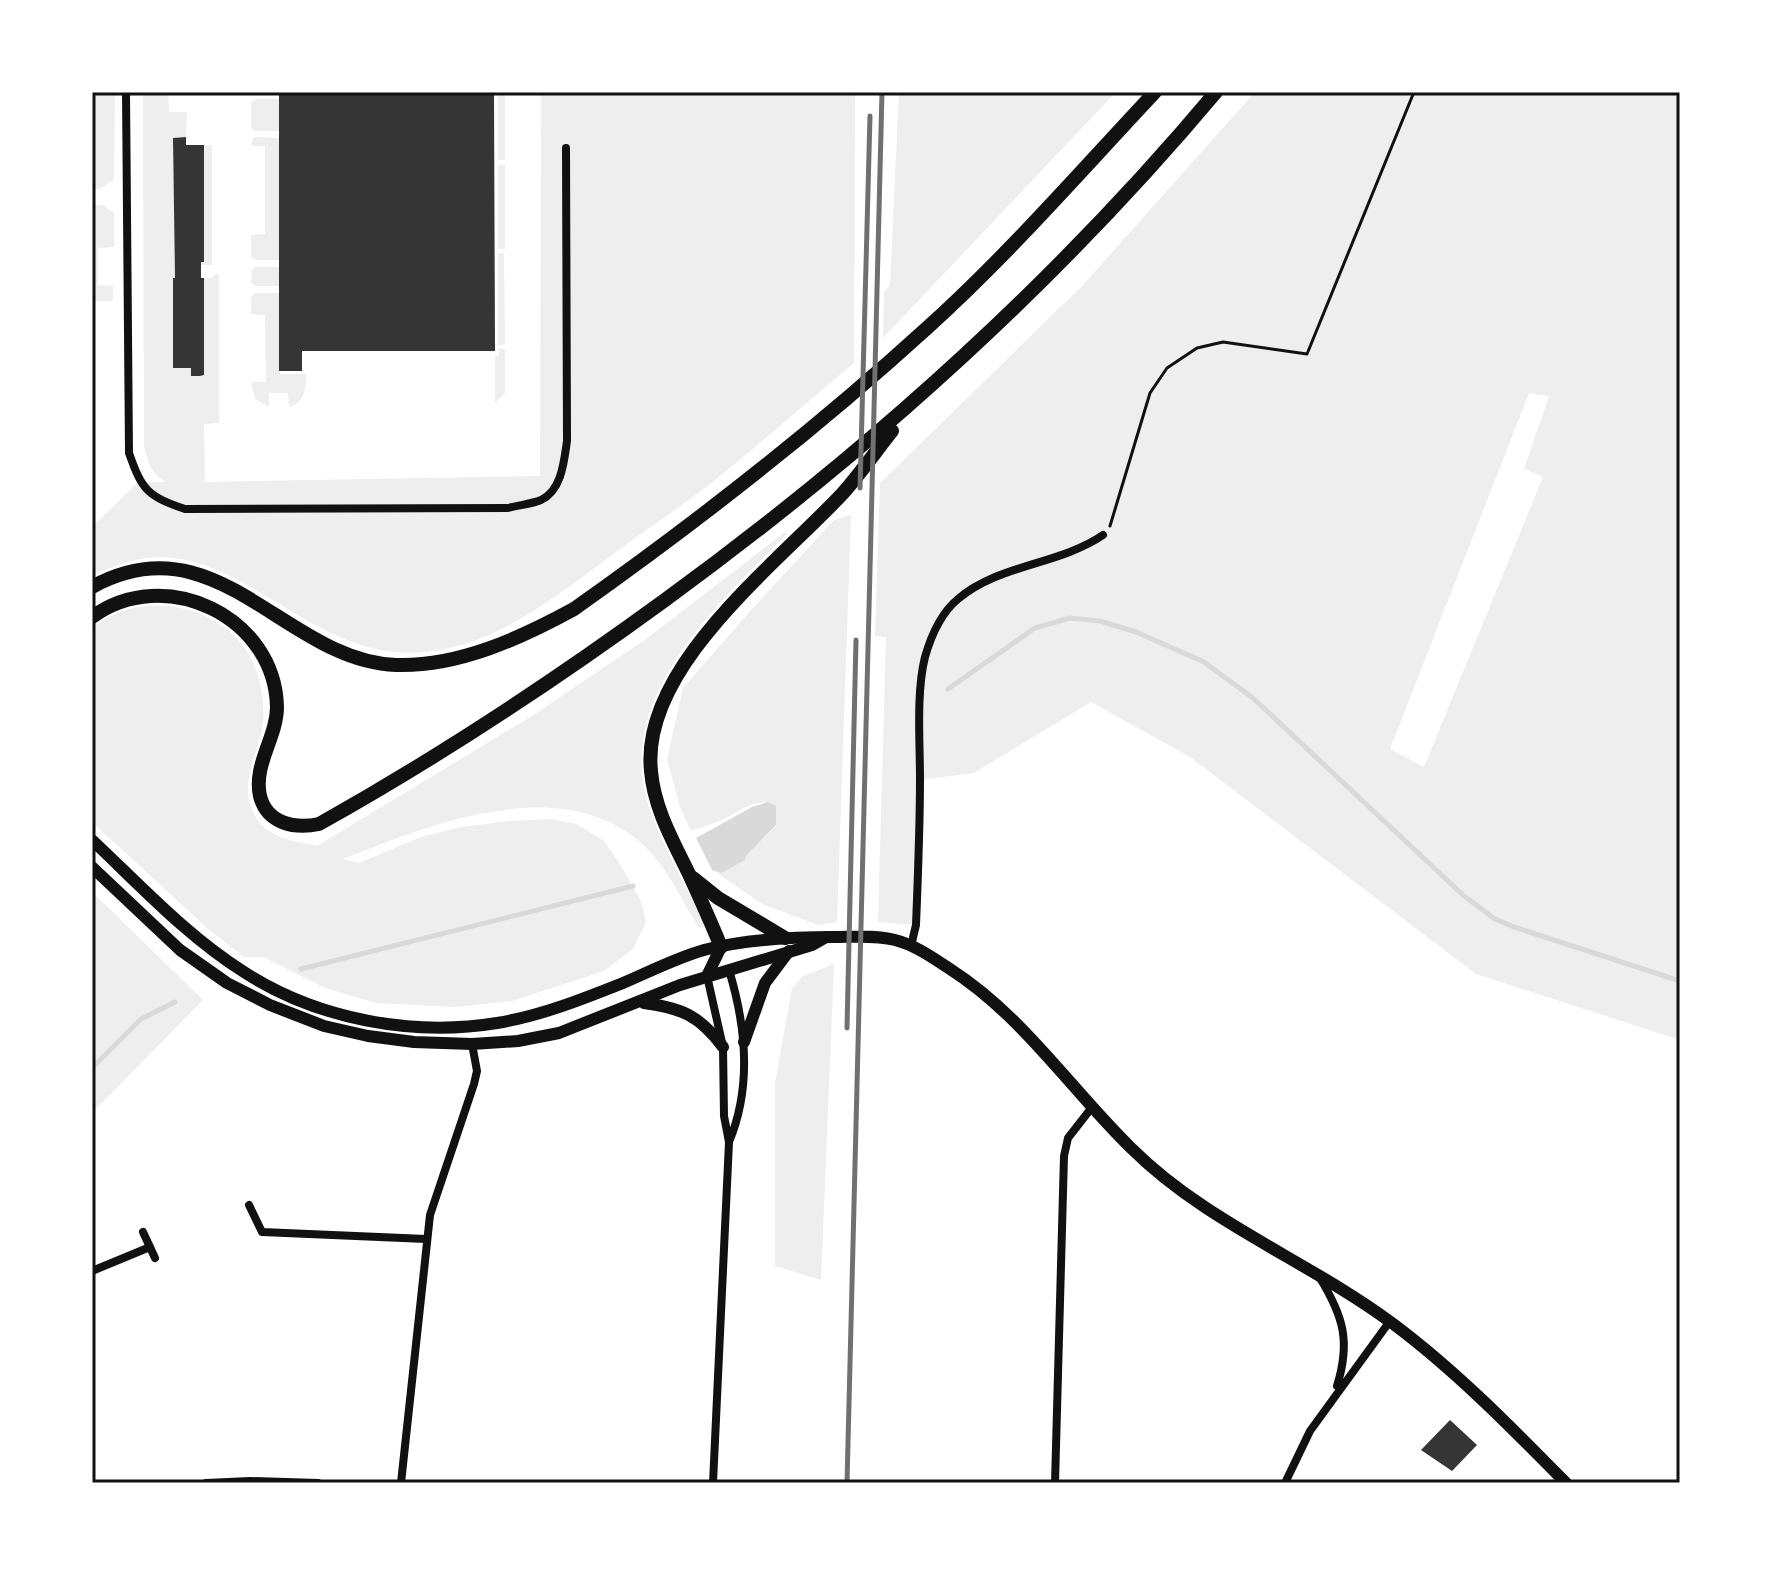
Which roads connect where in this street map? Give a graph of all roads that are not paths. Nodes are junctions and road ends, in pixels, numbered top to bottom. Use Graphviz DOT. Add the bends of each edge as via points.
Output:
graph roads {
  1 [pos="126,92"];
  2 [pos="1147,92"];
  3 [pos="1155,92"];
  4 [pos="1216,92"];
  5 [pos="1123,126"];
  6 [pos="566,148"];
  7 [pos="912,405"];
  8 [pos="1103,535"];
  9 [pos="92,587"];
  10 [pos="92,617"];
  11 [pos="92,840"];
  12 [pos="92,867"];
  13 [pos="690,876"];
  14 [pos="787,944"];
  15 [pos="911,946"];
  16 [pos="721,947"];
  17 [pos="729,970"];
  18 [pos="707,976"];
  19 [pos="641,1002"];
  20 [pos="744,1042"];
  21 [pos="472,1044"];
  22 [pos="723,1047"];
  23 [pos="1093,1106"];
  24 [pos="729,1142"];
  25 [pos="249,1205"];
  26 [pos="143,1232"];
  27 [pos="426,1239"];
  28 [pos="150,1247"];
  29 [pos="155,1258"];
  30 [pos="92,1271"];
  31 [pos="1319,1277"];
  32 [pos="1390,1321"];
  33 [pos="1334,1394"];
  34 [pos="206,1483"];
  35 [pos="318,1483"];
  36 [pos="401,1483"];
  37 [pos="713,1483"];
  38 [pos="1055,1483"];
  39 [pos="1285,1483"];
  40 [pos="1566,1483"];
  1 -- 6 [label="street" via="129,453 139,482 158,500 185,509 508,508 543,500 561,475 567,441"];
  2 -- 5 [label="highway"];
  3 -- 5 [label="highway"];
  4 -- 7 [label="highway" via="1077,246"];
  5 -- 9 [label="highway" via="929,326 845,401 736,491 565,614 514,639 420,664 394,665 353,657 235,589 197,574 136,571"];
  7 -- 10 [label="highway" via="773,519 600,647 470,734 319,824 287,824 265,808 260,796 277,707 264,659 240,627 205,604 165,595 118,602"];
  7 -- 13 [label="highway" via="844,491 708,632 664,696 650,769 669,834"];
  8 -- 15 [label="street" via="985,581 943,615 931,639 922,689 916,925"];
  11 -- 16 [label="main road" via="185,928 246,974 322,1009 395,1025 468,1026 523,1017"];
  12 -- 21 [label="main road" via="187,955 270,1005 368,1036"];
  13 -- 14 [label="highway"];
  13 -- 16 [label="highway"];
  14 -- 15 [label="main road" via="812,935 880,938"];
  14 -- 16 [label="main road"];
  14 -- 17 [label="main road"];
  14 -- 20 [label="main road" via="765,983"];
  15 -- 23 [label="main road" via="995,1002"];
  16 -- 17 [label="main road"];
  16 -- 18 [label="main road"];
  17 -- 18 [label="main road"];
  17 -- 20 [label="street"];
  18 -- 19 [label="main road"];
  18 -- 22 [label="street"];
  19 -- 21 [label="main road" via="559,1033"];
  19 -- 22 [label="main road" via="698,1019"];
  20 -- 24 [label="street" via="740,1115"];
  21 -- 27 [label="street" via="474,1084"];
  22 -- 24 [label="street"];
  23 -- 31 [label="main road" via="1131,1149 1187,1197"];
  23 -- 38 [label="street" via="1068,1138 1064,1156"];
  24 -- 37 [label="street"];
  25 -- 27 [label="street" via="262,1232"];
  26 -- 28 [label="street"];
  27 -- 36 [label="street"];
  28 -- 29 [label="street"];
  28 -- 30 [label="street"];
  31 -- 32 [label="main road"];
  31 -- 33 [label="street" via="1343,1327 1343,1367"];
  32 -- 33 [label="street"];
  32 -- 40 [label="main road" via="1460,1379"];
  33 -- 39 [label="street"];
  34 -- 35 [label="street"];
}
